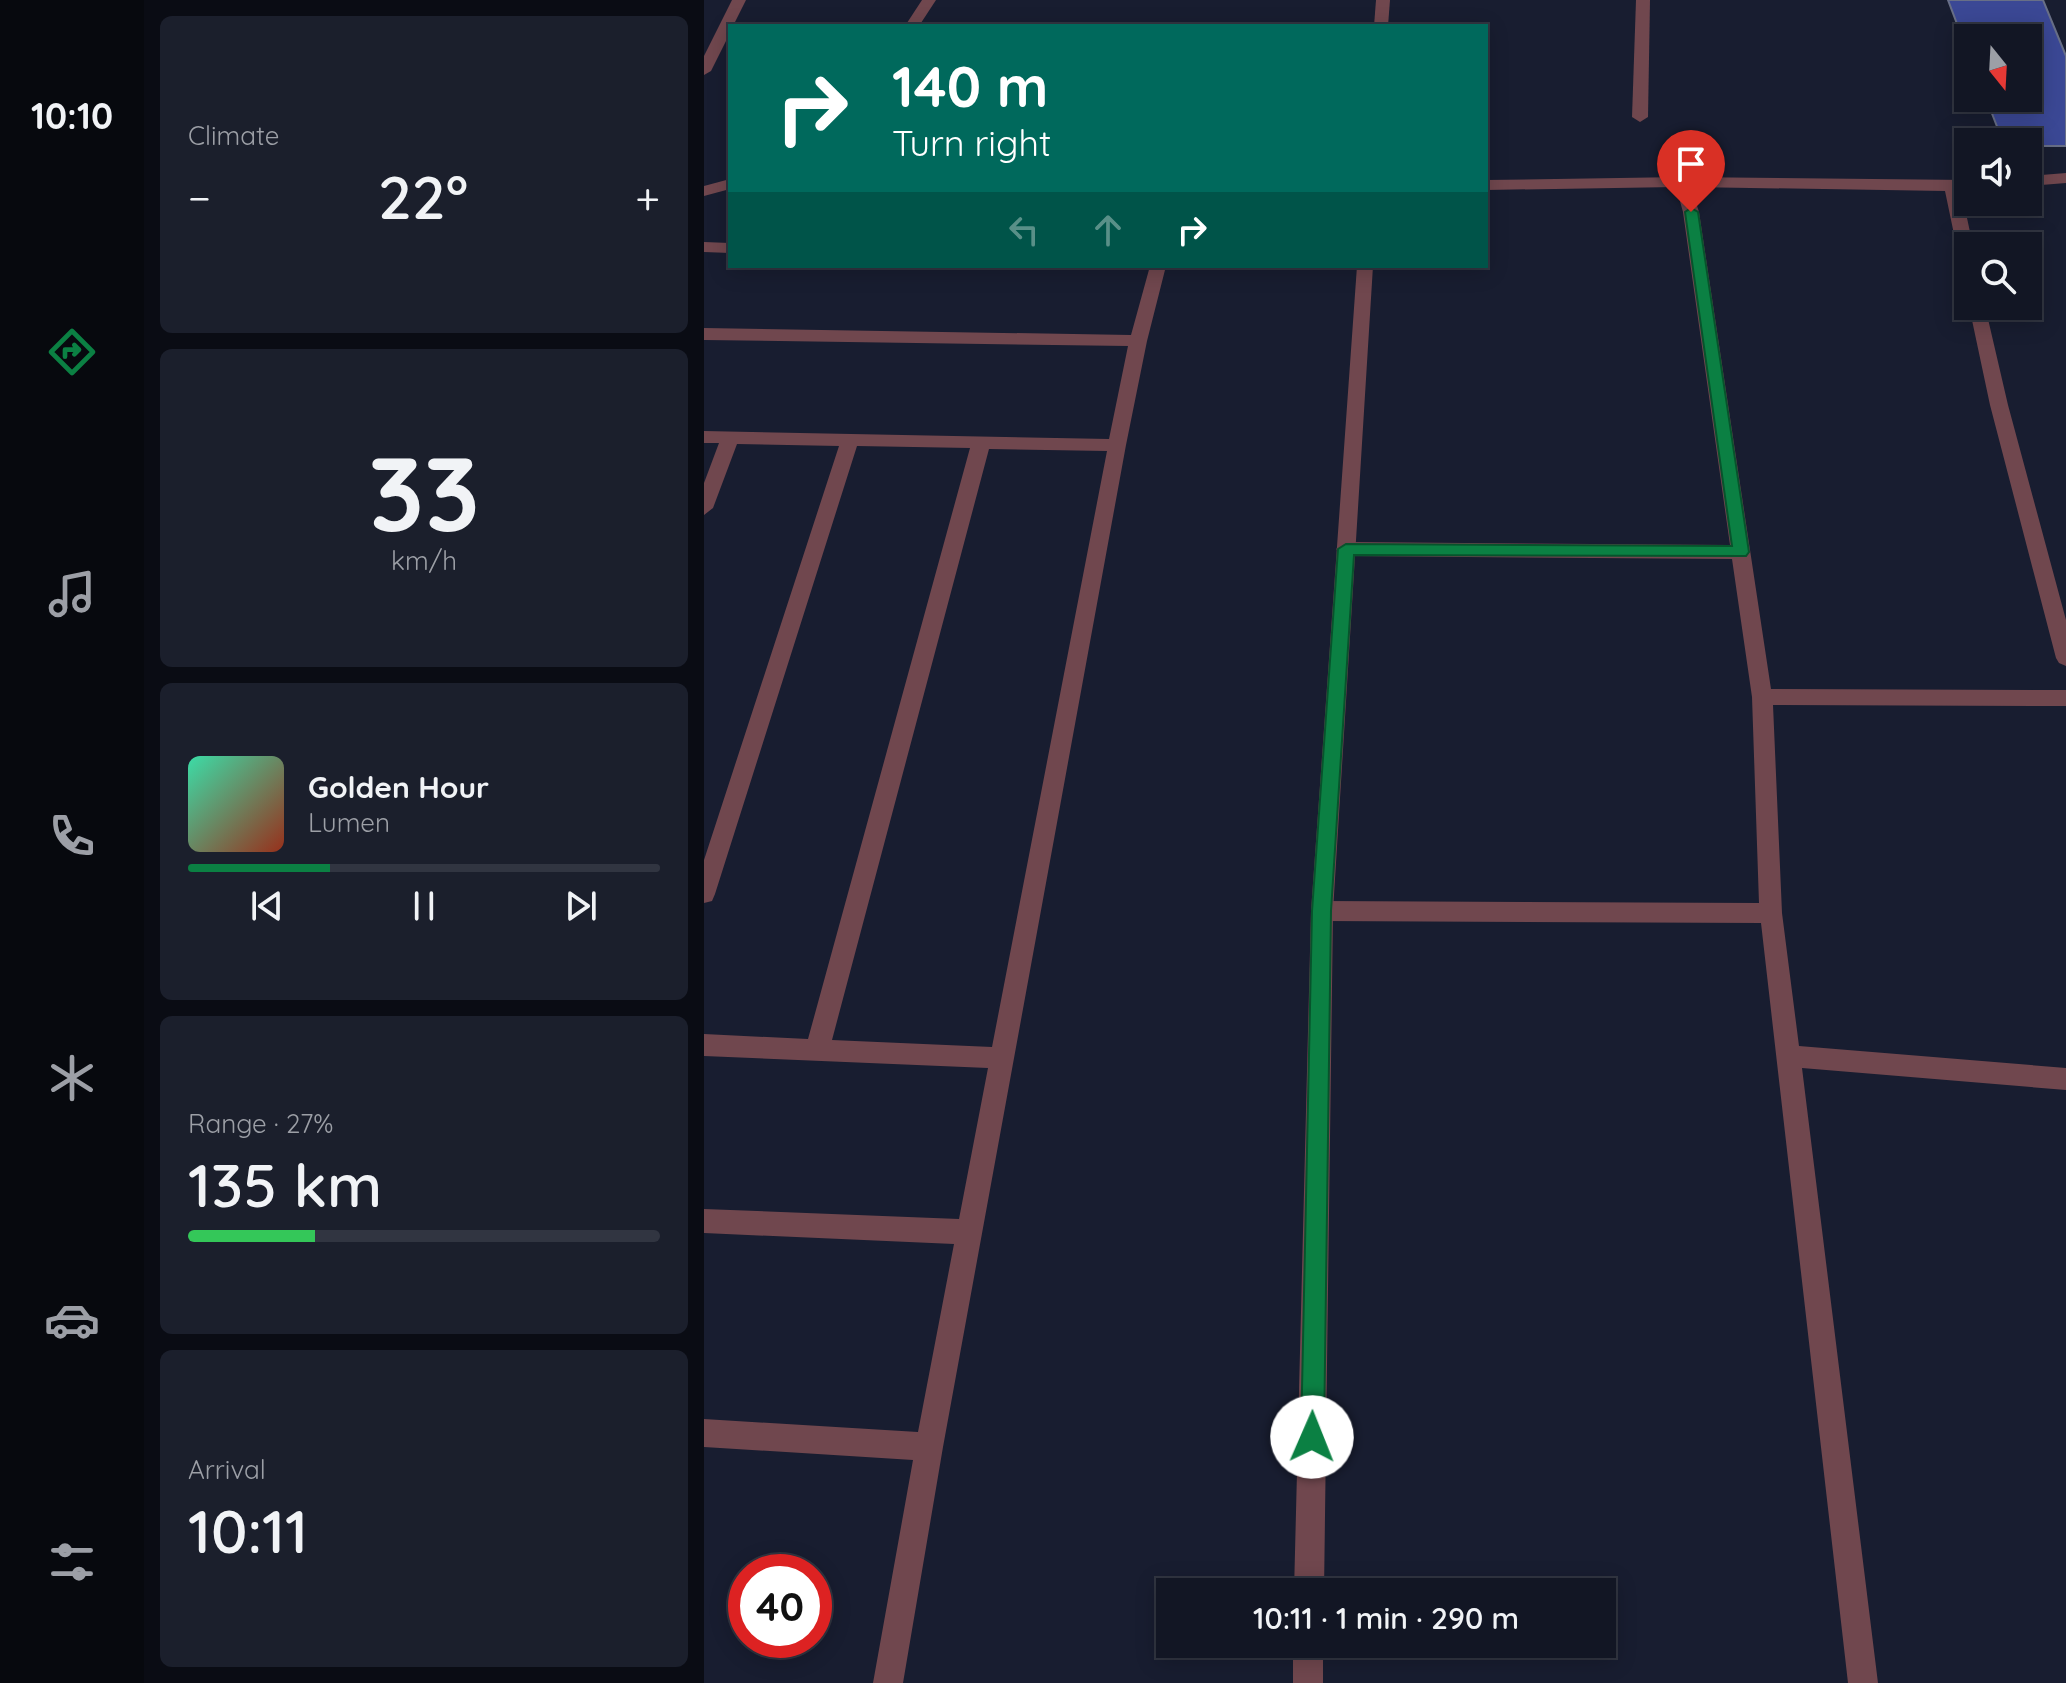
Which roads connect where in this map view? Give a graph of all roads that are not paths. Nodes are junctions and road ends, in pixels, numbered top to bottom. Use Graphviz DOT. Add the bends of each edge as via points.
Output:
graph roads {
  1 [pos="739,0"];
  2 [pos="929,0"];
  3 [pos="1383,0"];
  4 [pos="1643,0"];
  5 [pos="913,24"];
  6 [pos="1381,24"];
  7 [pos="704,71"];
  8 [pos="1640,117"];
  9 [pos="2066,178"];
  10 [pos="2042,180"];
  11 [pos="1682,182"];
  12 [pos="728,185"];
  13 [pos="1488,185"];
  14 [pos="1954,186"];
  15 [pos="704,191"];
  16 [pos="704,247"];
  17 [pos="728,248"];
  18 [pos="1157,268"];
  19 [pos="1365,268"];
  20 [pos="1980,320"];
  21 [pos="704,334"];
  22 [pos="1138,341"];
  23 [pos="704,437"];
  24 [pos="730,438"];
  25 [pos="850,440"];
  26 [pos="981,443"];
  27 [pos="1117,445"];
  28 [pos="704,508"];
  29 [pos="1346,549"];
  30 [pos="1741,552"];
  31 [pos="2066,658"];
  32 [pos="1762,697"];
  33 [pos="2066,698"];
  34 [pos="704,894"];
  35 [pos="1322,911"];
  36 [pos="1771,913"];
  37 [pos="704,1045"];
  38 [pos="817,1050"];
  39 [pos="1788,1056"];
  40 [pos="1001,1058"];
  41 [pos="2066,1079"];
  42 [pos="704,1221"];
  43 [pos="969,1232"];
  44 [pos="704,1433"];
  45 [pos="929,1447"];
  46 [pos="1309,1578"];
  47 [pos="1308,1658"];
  48 [pos="888,1683"];
  49 [pos="1308,1683"];
  50 [pos="1863,1683"];
  1 -- 7 [label="street"];
  2 -- 5 [label="street"];
  3 -- 6 [label="street"];
  4 -- 8 [label="street"];
  9 -- 10 [label="street"];
  11 -- 13 [label="street"];
  11 -- 14 [label="street"];
  11 -- 30 [label="street" via="1691,212"];
  12 -- 15 [label="street"];
  16 -- 17 [label="street"];
  18 -- 22 [label="street"];
  19 -- 29 [label="street"];
  20 -- 31 [label="street"];
  21 -- 22 [label="street"];
  22 -- 27 [label="street"];
  23 -- 24 [label="street"];
  24 -- 25 [label="street"];
  24 -- 28 [label="street"];
  25 -- 26 [label="street"];
  25 -- 34 [label="street"];
  26 -- 27 [label="street"];
  26 -- 38 [label="street"];
  27 -- 40 [label="street"];
  29 -- 30 [label="street"];
  29 -- 35 [label="street"];
  30 -- 32 [label="street"];
  32 -- 33 [label="street"];
  32 -- 36 [label="street"];
  35 -- 36 [label="street"];
  35 -- 46 [label="street"];
  36 -- 39 [label="street"];
  37 -- 38 [label="street"];
  38 -- 40 [label="street"];
  39 -- 41 [label="street"];
  39 -- 50 [label="street"];
  40 -- 43 [label="street"];
  42 -- 43 [label="street"];
  43 -- 45 [label="street"];
  44 -- 45 [label="street"];
  45 -- 48 [label="street"];
  47 -- 49 [label="street"];
}
